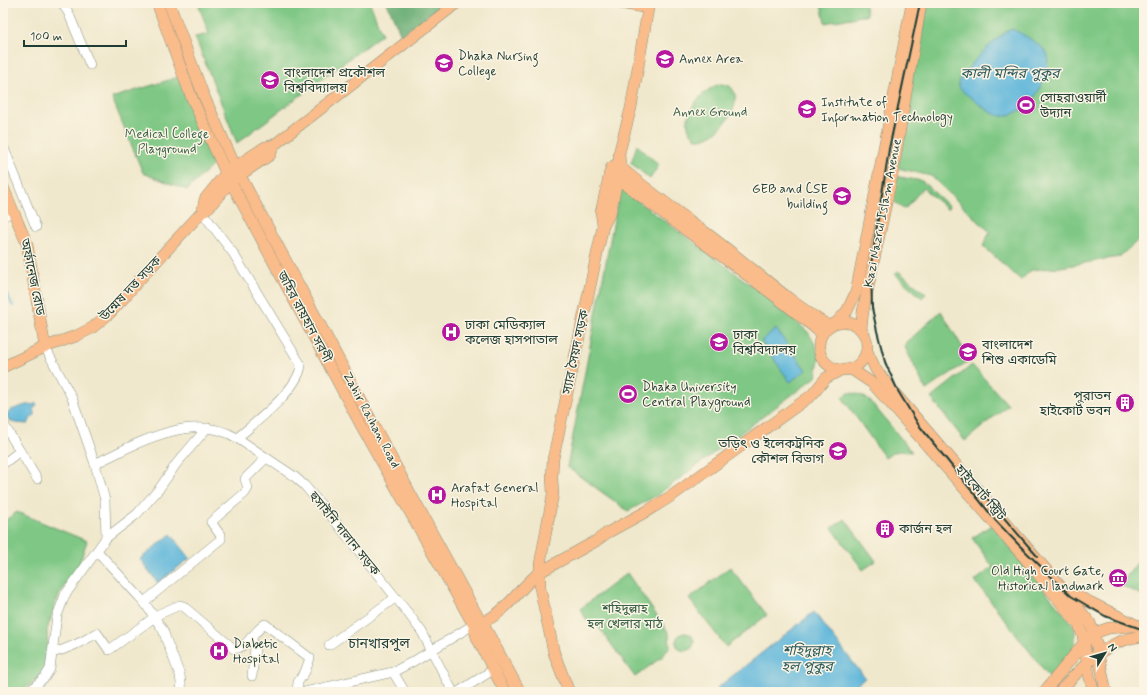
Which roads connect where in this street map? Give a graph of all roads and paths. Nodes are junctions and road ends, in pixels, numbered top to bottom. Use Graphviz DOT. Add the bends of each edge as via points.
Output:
graph roads {
  1 [pos="62,3"];
  2 [pos="157,3"];
  3 [pos="170,3"];
  4 [pos="457,3"];
  5 [pos="619,3"];
  6 [pos="912,3"];
  7 [pos="921,3"];
  8 [pos="648,6"];
  9 [pos="912,29"];
  10 [pos="90,66"];
  11 [pos="3,146"];
  12 [pos="615,171"];
  13 [pos="233,174"];
  14 [pos="3,187"];
  15 [pos="13,210"];
  16 [pos="202,212"];
  17 [pos="3,217"];
  18 [pos="36,227"];
  19 [pos="40,316"];
  20 [pos="833,324"];
  21 [pos="861,329"];
  22 [pos="822,334"];
  23 [pos="68,339"];
  24 [pos="45,347"];
  25 [pos="867,351"];
  26 [pos="828,364"];
  27 [pos="3,367"];
  28 [pos="846,370"];
  29 [pos="826,378"];
  30 [pos="3,424"];
  31 [pos="206,428"];
  32 [pos="237,438"];
  33 [pos="20,451"];
  34 [pos="266,458"];
  35 [pos="3,464"];
  36 [pos="95,464"];
  37 [pos="37,479"];
  38 [pos="106,538"];
  39 [pos="97,551"];
  40 [pos="537,571"];
  41 [pos="1062,588"];
  42 [pos="395,598"];
  43 [pos="144,602"];
  44 [pos="155,617"];
  45 [pos="478,623"];
  46 [pos="1140,625"];
  47 [pos="1094,633"];
  48 [pos="1144,636"];
  49 [pos="251,637"];
  50 [pos="1084,643"];
  51 [pos="329,645"];
  52 [pos="432,650"];
  53 [pos="52,653"];
  54 [pos="1098,653"];
  55 [pos="1087,663"];
  56 [pos="493,670"];
  57 [pos="393,672"];
  58 [pos="252,676"];
  59 [pos="332,689"];
  60 [pos="28,692"];
  61 [pos="182,692"];
  62 [pos="297,692"];
  63 [pos="306,692"];
  64 [pos="405,692"];
  65 [pos="453,692"];
  66 [pos="458,692"];
  67 [pos="506,692"];
  68 [pos="513,692"];
  69 [pos="519,692"];
  70 [pos="569,692"];
  71 [pos="1044,692"];
  72 [pos="1059,692"];
  73 [pos="1094,692"];
  74 [pos="1106,692"];
  1 -- 10 [label="street"];
  2 -- 13 [label="main road" via="191,96"];
  3 -- 13 [label="main road, Zahir Raihan Road"];
  4 -- 13 [label="main road, উন্মেষ দত্ত সড়ক" via="274,145 265,146"];
  5 -- 8 [label="main road"];
  6 -- 9 [label="main road, Kazi Nazrul Islam Avenue"];
  7 -- 9 [label="main road, Kazi Nazrul Islam Avenue"];
  8 -- 12 [label="main road, স্যার সৈয়দ সড়ক" via="630,108"];
  9 -- 20 [label="main road, Kazi Nazrul Islam Avenue" via="856,292 847,311"];
  9 -- 21 [label="main road, Kazi Nazrul Islam Avenue" via="893,172"];
  11 -- 18 [label="street"];
  12 -- 20 [label="main road" via="651,193 805,310"];
  12 -- 22 [label="main road"];
  12 -- 40 [label="main road, স্যার সৈয়দ সড়ক" via="610,213 604,226 553,459 553,494"];
  13 -- 16 [label="main road, উন্মেষ দত্ত সড়ক" via="210,206"];
  13 -- 45 [label="main road, Zahir Raihan Road" via="416,504"];
  14 -- 15 [label="main road, অর্ফানেজ রোড"];
  15 -- 17 [label="street"];
  15 -- 19 [label="main road, অর্ফানেজ রোড" via="27,244"];
  16 -- 23 [label="main road, উন্মেষ দত্ত সড়ক" via="110,313 87,331"];
  16 -- 32 [label="street" via="233,253 301,365 299,374 284,395"];
  19 -- 23 [label="main road" via="49,332"];
  19 -- 24 [label="main road, অর্ফানেজ রোড"];
  20 -- 21 [label="main road" via="846,321"];
  20 -- 22 [label="main road"];
  21 -- 25 [label="main road" via="866,335"];
  22 -- 26 [label="main road" via="819,347 823,359"];
  23 -- 24 [label="main road, উন্মেষ দত্ত সড়ক"];
  24 -- 27 [label="main road, উন্মেষ দত্ত সড়ক"];
  24 -- 36 [label="street" via="72,398"];
  25 -- 28 [label="main road" via="859,365"];
  25 -- 41 [label="main road, হাইকোর্ট স্ট্রিট" via="876,370 891,389"];
  26 -- 28 [label="main road"];
  26 -- 29 [label="main road"];
  28 -- 29 [label="main road"];
  28 -- 50 [label="main road, হাইকোর্ট স্ট্রিট" via="872,383 890,403 1030,564 1081,629"];
  29 -- 40 [label="main road" via="812,395 673,495 596,541"];
  30 -- 33 [label="street"];
  31 -- 32 [label="street, হুসাইনি দালান সড়ক"];
  31 -- 36 [label="street, হুসাইনি দালান সড়ক" via="191,428 160,435"];
  31 -- 38 [label="street" via="137,514"];
  32 -- 34 [label="street, হুসাইনি দালান সড়ক"];
  33 -- 35 [label="street"];
  33 -- 37 [label="street"];
  34 -- 42 [label="street, হুসাইনি দালান সড়ক" via="304,485"];
  34 -- 43 [label="street" via="245,479 248,488 245,493 211,522 221,539"];
  36 -- 38 [label="street" via="105,500"];
  38 -- 39 [label="street"];
  39 -- 43 [label="street"];
  39 -- 53 [label="street" via="65,595 57,616"];
  40 -- 45 [label="main road" via="502,605"];
  40 -- 70 [label="main road, স্যার সৈয়দ সড়ক" via="554,653"];
  41 -- 46 [label="main road"];
  41 -- 47 [label="main road, হাইকোর্ট স্ট্রিট" via="1090,623"];
  42 -- 51 [label="street"];
  42 -- 52 [label="street, হুসাইনি দালান সড়ক" via="422,632"];
  43 -- 44 [label="street"];
  44 -- 49 [label="street" via="180,605 234,650 244,646"];
  44 -- 53 [label="street" via="109,650 97,632 86,640"];
  44 -- 61 [label="street" via="164,630 180,676"];
  45 -- 52 [label="street"];
  45 -- 56 [label="main road, Zahir Raihan Road" via="477,638"];
  45 -- 68 [label="highway"];
  45 -- 69 [label="highway"];
  46 -- 47 [label="main road" via="1109,628"];
  47 -- 50 [label="main road"];
  47 -- 54 [label="main road, হাইকোর্ট স্ট্রিট"];
  48 -- 54 [label="main road" via="1121,640"];
  49 -- 58 [label="street" via="255,648"];
  49 -- 62 [label="street" via="265,624 310,658 298,682"];
  50 -- 55 [label="main road, হাইকোর্ট স্ট্রিট"];
  50 -- 71 [label="main road"];
  52 -- 57 [label="street"];
  52 -- 65 [label="street, হুসাইনি দালান সড়ক"];
  53 -- 60 [label="street" via="50,668 45,677"];
  54 -- 55 [label="main road"];
  54 -- 74 [label="main road, হাইকোর্ট স্ট্রিট"];
  55 -- 72 [label="main road"];
  55 -- 73 [label="main road, হাইকোর্ট স্ট্রিট"];
  56 -- 66 [label="street"];
  56 -- 67 [label="main road, Zahir Raihan Road"];
  57 -- 59 [label="street"];
  57 -- 64 [label="street"];
  59 -- 63 [label="street"];
}
